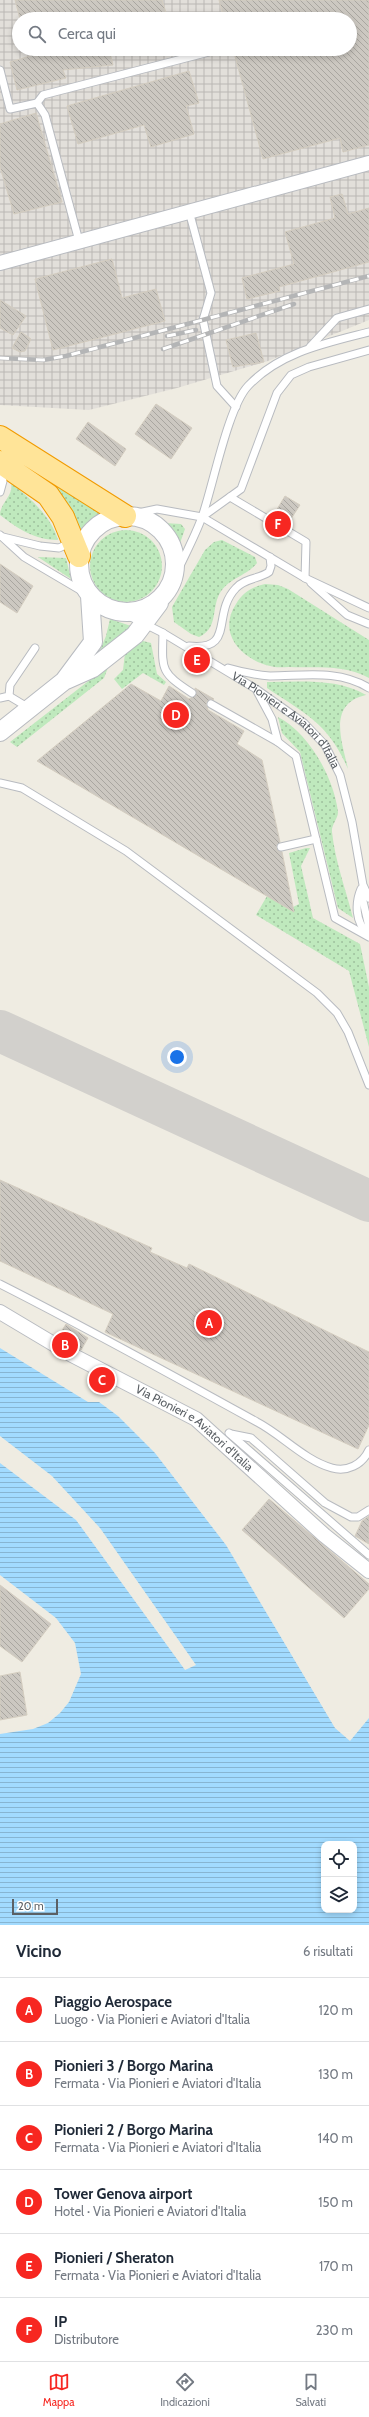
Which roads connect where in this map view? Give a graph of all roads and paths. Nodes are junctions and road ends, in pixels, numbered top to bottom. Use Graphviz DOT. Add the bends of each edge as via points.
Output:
graph roads {
  1 [pos="193,56"];
  2 [pos="0,70"];
  3 [pos="37,102"];
  4 [pos="369,163"];
  5 [pos="189,211"];
  6 [pos="79,241"];
  7 [pos="0,262"];
  8 [pos="369,309"];
  9 [pos="369,332"];
  10 [pos="310,347"];
  11 [pos="369,350"];
  12 [pos="236,407"];
  13 [pos="0,437"];
  14 [pos="0,462"];
  15 [pos="0,468"];
  16 [pos="0,492"];
  17 [pos="230,498"];
  18 [pos="125,516"];
  19 [pos="202,518"];
  20 [pos="2,536"];
  21 [pos="81,544"];
  22 [pos="270,557"];
  23 [pos="305,578"];
  24 [pos="169,588"];
  25 [pos="90,596"];
  26 [pos="369,608"];
  27 [pos="123,613"];
  28 [pos="144,623"];
  29 [pos="369,624"];
  30 [pos="163,633"];
  31 [pos="184,645"];
  32 [pos="35,648"];
  33 [pos="220,665"];
  34 [pos="64,682"];
  35 [pos="369,688"];
  36 [pos="256,689"];
  37 [pos="192,693"];
  38 [pos="9,696"];
  39 [pos="0,698"];
  40 [pos="211,704"];
  41 [pos="30,709"];
  42 [pos="0,732"];
  43 [pos="278,742"];
  44 [pos="0,783"];
  45 [pos="316,839"];
  46 [pos="281,847"];
  47 [pos="363,885"];
  48 [pos="369,890"];
  49 [pos="369,898"];
  50 [pos="369,927"];
  51 [pos="369,936"];
  52 [pos="369,1085"];
  53 [pos="0,1284"];
  54 [pos="0,1312"];
  55 [pos="225,1437"];
  56 [pos="369,1450"];
  57 [pos="369,1510"];
  58 [pos="369,1555"];
  59 [pos="369,1571"];
  1 -- 3 [label="lane" via="43,95"];
  2 -- 3 [label="lane" via="10,109"];
  3 -- 6 [label="lane" via="45,115"];
  4 -- 5 [label="street"];
  5 -- 6 [label="street"];
  5 -- 12 [label="lane" via="211,292 203,320 217,386"];
  6 -- 7 [label="street"];
  8 -- 10 [label="lane" via="337,318"];
  9 -- 10 [label="lane"];
  10 -- 12 [label="lane" via="262,373 247,387"];
  11 -- 17 [label="lane" via="309,367 291,375 277,393 241,489"];
  12 -- 19 [label="lane"];
  13 -- 18 [label="highway"];
  14 -- 21 [label="highway" via="48,495"];
  15 -- 16 [label="lane" via="3,481"];
  17 -- 19 [label="lane"];
  17 -- 23 [label="lane" via="306,542"];
  18 -- 19 [label="lane" via="157,509"];
  18 -- 21 [label="street" via="107,520"];
  18 -- 24 [label="street" via="147,520 165,534 175,555"];
  19 -- 22 [label="lane"];
  19 -- 24 [label="lane"];
  20 -- 21 [label="lane" via="59,548"];
  20 -- 25 [label="lane" via="24,557"];
  21 -- 25 [label="street" via="81,581"];
  22 -- 23 [label="lane"];
  22 -- 31 [label="lane, Via Pionieri e Aviatori d'Italia" via="269,572 244,582 229,597 223,609 216,642 207,647"];
  23 -- 26 [label="lane"];
  23 -- 29 [label="lane" via="348,615"];
  24 -- 27 [label="street" via="148,608"];
  24 -- 28 [label="street"];
  25 -- 27 [label="street" via="101,606"];
  25 -- 34 [label="street" via="93,642"];
  27 -- 28 [label="lane, Via Pionieri e Aviatori d'Italia"];
  28 -- 30 [label="lane, Via Pionieri e Aviatori d'Italia"];
  28 -- 34 [label="street" via="135,635 92,668"];
  30 -- 31 [label="lane, Via Pionieri e Aviatori d'Italia"];
  30 -- 37 [label="lane" via="162,659 167,674"];
  31 -- 33 [label="lane, Via Pionieri e Aviatori d'Italia"];
  32 -- 38 [label="lane" via="10,685"];
  33 -- 35 [label="lane" via="254,675 337,675"];
  33 -- 36 [label="lane, Via Pionieri e Aviatori d'Italia"];
  34 -- 41 [label="street"];
  36 -- 43 [label="lane" via="272,719"];
  36 -- 47 [label="lane, Via Pionieri e Aviatori d'Italia" via="304,723 325,745 340,774 352,822"];
  38 -- 39 [label="lane"];
  38 -- 41 [label="lane"];
  40 -- 43 [label="lane"];
  41 -- 42 [label="street"];
  43 -- 45 [label="lane" via="296,756"];
  44 -- 52 [label="lane" via="22,788 126,852 317,993 337,1013 348,1032"];
  45 -- 46 [label="lane"];
  45 -- 51 [label="lane" via="335,918"];
  47 -- 48 [label="lane"];
  47 -- 49 [label="lane"];
  47 -- 50 [label="lane" via="363,900"];
  47 -- 51 [label="lane" via="355,902 362,928"];
  53 -- 56 [label="lane" via="261,1424 310,1458 331,1468 345,1469 359,1464"];
  54 -- 55 [label="street, Via Pionieri e Aviatori d'Italia" via="72,1355 196,1419"];
  55 -- 57 [label="lane" via="251,1438 325,1503 351,1517 358,1517"];
  55 -- 58 [label="lane" via="288,1482"];
  55 -- 59 [label="street, Via Pionieri e Aviatori d'Italia" via="318,1530"];
}
